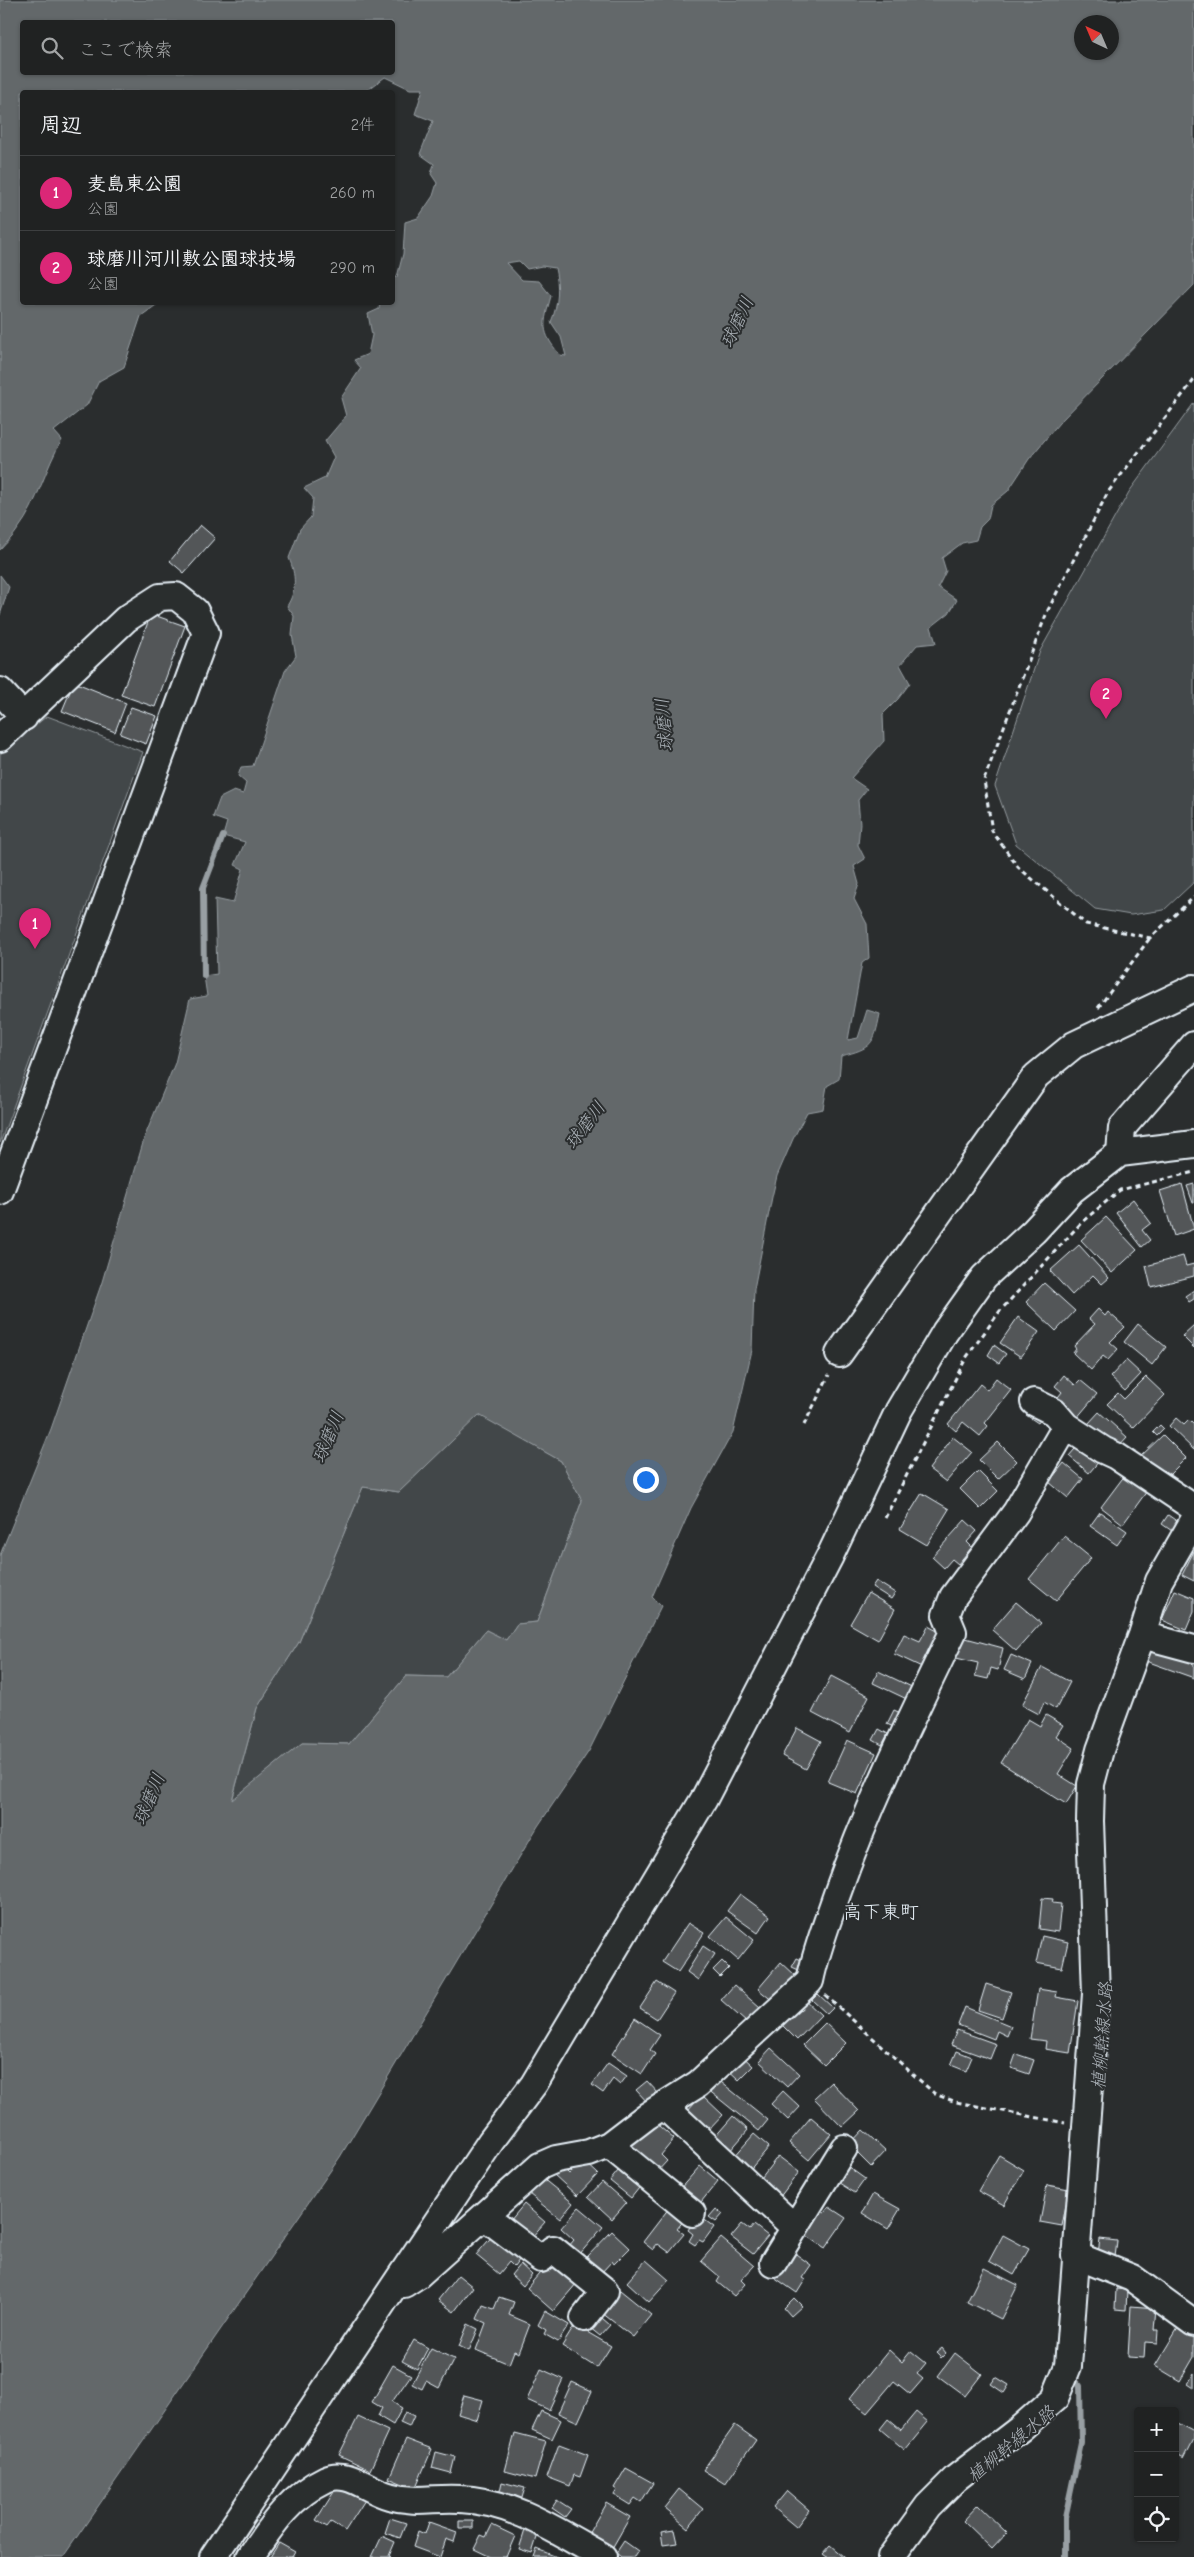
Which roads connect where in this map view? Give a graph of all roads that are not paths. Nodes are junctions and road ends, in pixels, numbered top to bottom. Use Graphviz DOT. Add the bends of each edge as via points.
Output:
graph roads {
  1 [pos="0,691"];
  2 [pos="24,717"];
  3 [pos="0,738"];
  4 [pos="1194,988"];
  5 [pos="1194,1045"];
  6 [pos="1194,1144"];
  7 [pos="1120,1153"];
  8 [pos="0,1191"];
  9 [pos="839,1354"];
  10 [pos="1034,1402"];
  11 [pos="1066,1426"];
  12 [pos="1194,1508"];
  13 [pos="1194,1520"];
  14 [pos="1148,1637"];
  15 [pos="1194,1649"];
  16 [pos="664,2106"];
  17 [pos="609,2145"];
  18 [pos="844,2148"];
  19 [pos="692,2213"];
  20 [pos="484,2216"];
  21 [pos="795,2228"];
  22 [pos="1082,2258"];
  23 [pos="773,2263"];
  24 [pos="391,2292"];
  25 [pos="584,2318"];
  26 [pos="1194,2323"];
  27 [pos="213,2557"];
  28 [pos="250,2557"];
  29 [pos="603,2557"];
  30 [pos="892,2557"];
  1 -- 2 [label="street"];
  2 -- 3 [label="street"];
  2 -- 8 [label="street" via="126,619 160,597 176,596 195,611 206,633"];
  4 -- 9 [label="street" via="1074,1045 1036,1076"];
  5 -- 7 [label="street" via="1122,1128"];
  6 -- 7 [label="street"];
  7 -- 24 [label="street" via="1072,1190 984,1277 944,1332 899,1410 830,1556 704,1799 534,2084 491,2141"];
  10 -- 11 [label="street" via="1054,1412"];
  11 -- 12 [label="street"];
  11 -- 16 [label="street" via="1016,1512 953,1597 946,1615 953,1632 874,1796 810,1981 698,2084"];
  13 -- 14 [label="street" via="1159,1581"];
  14 -- 15 [label="street"];
  14 -- 22 [label="street" via="1100,1750 1091,1784 1096,1994 1086,2127"];
  16 -- 17 [label="street"];
  16 -- 21 [label="street"];
  17 -- 19 [label="street"];
  17 -- 20 [label="street" via="540,2166"];
  18 -- 21 [label="street"];
  20 -- 24 [label="street" via="418,2275"];
  20 -- 25 [label="street" via="541,2259 553,2249 605,2291"];
  21 -- 23 [label="street"];
  22 -- 26 [label="street" via="1132,2278"];
  22 -- 30 [label="street" via="1068,2366 1055,2398 956,2478 928,2506"];
  24 -- 27 [label="street"];
  28 -- 29 [label="street" via="282,2511 326,2479 340,2476 387,2496 414,2502 460,2498 507,2508"];
}
